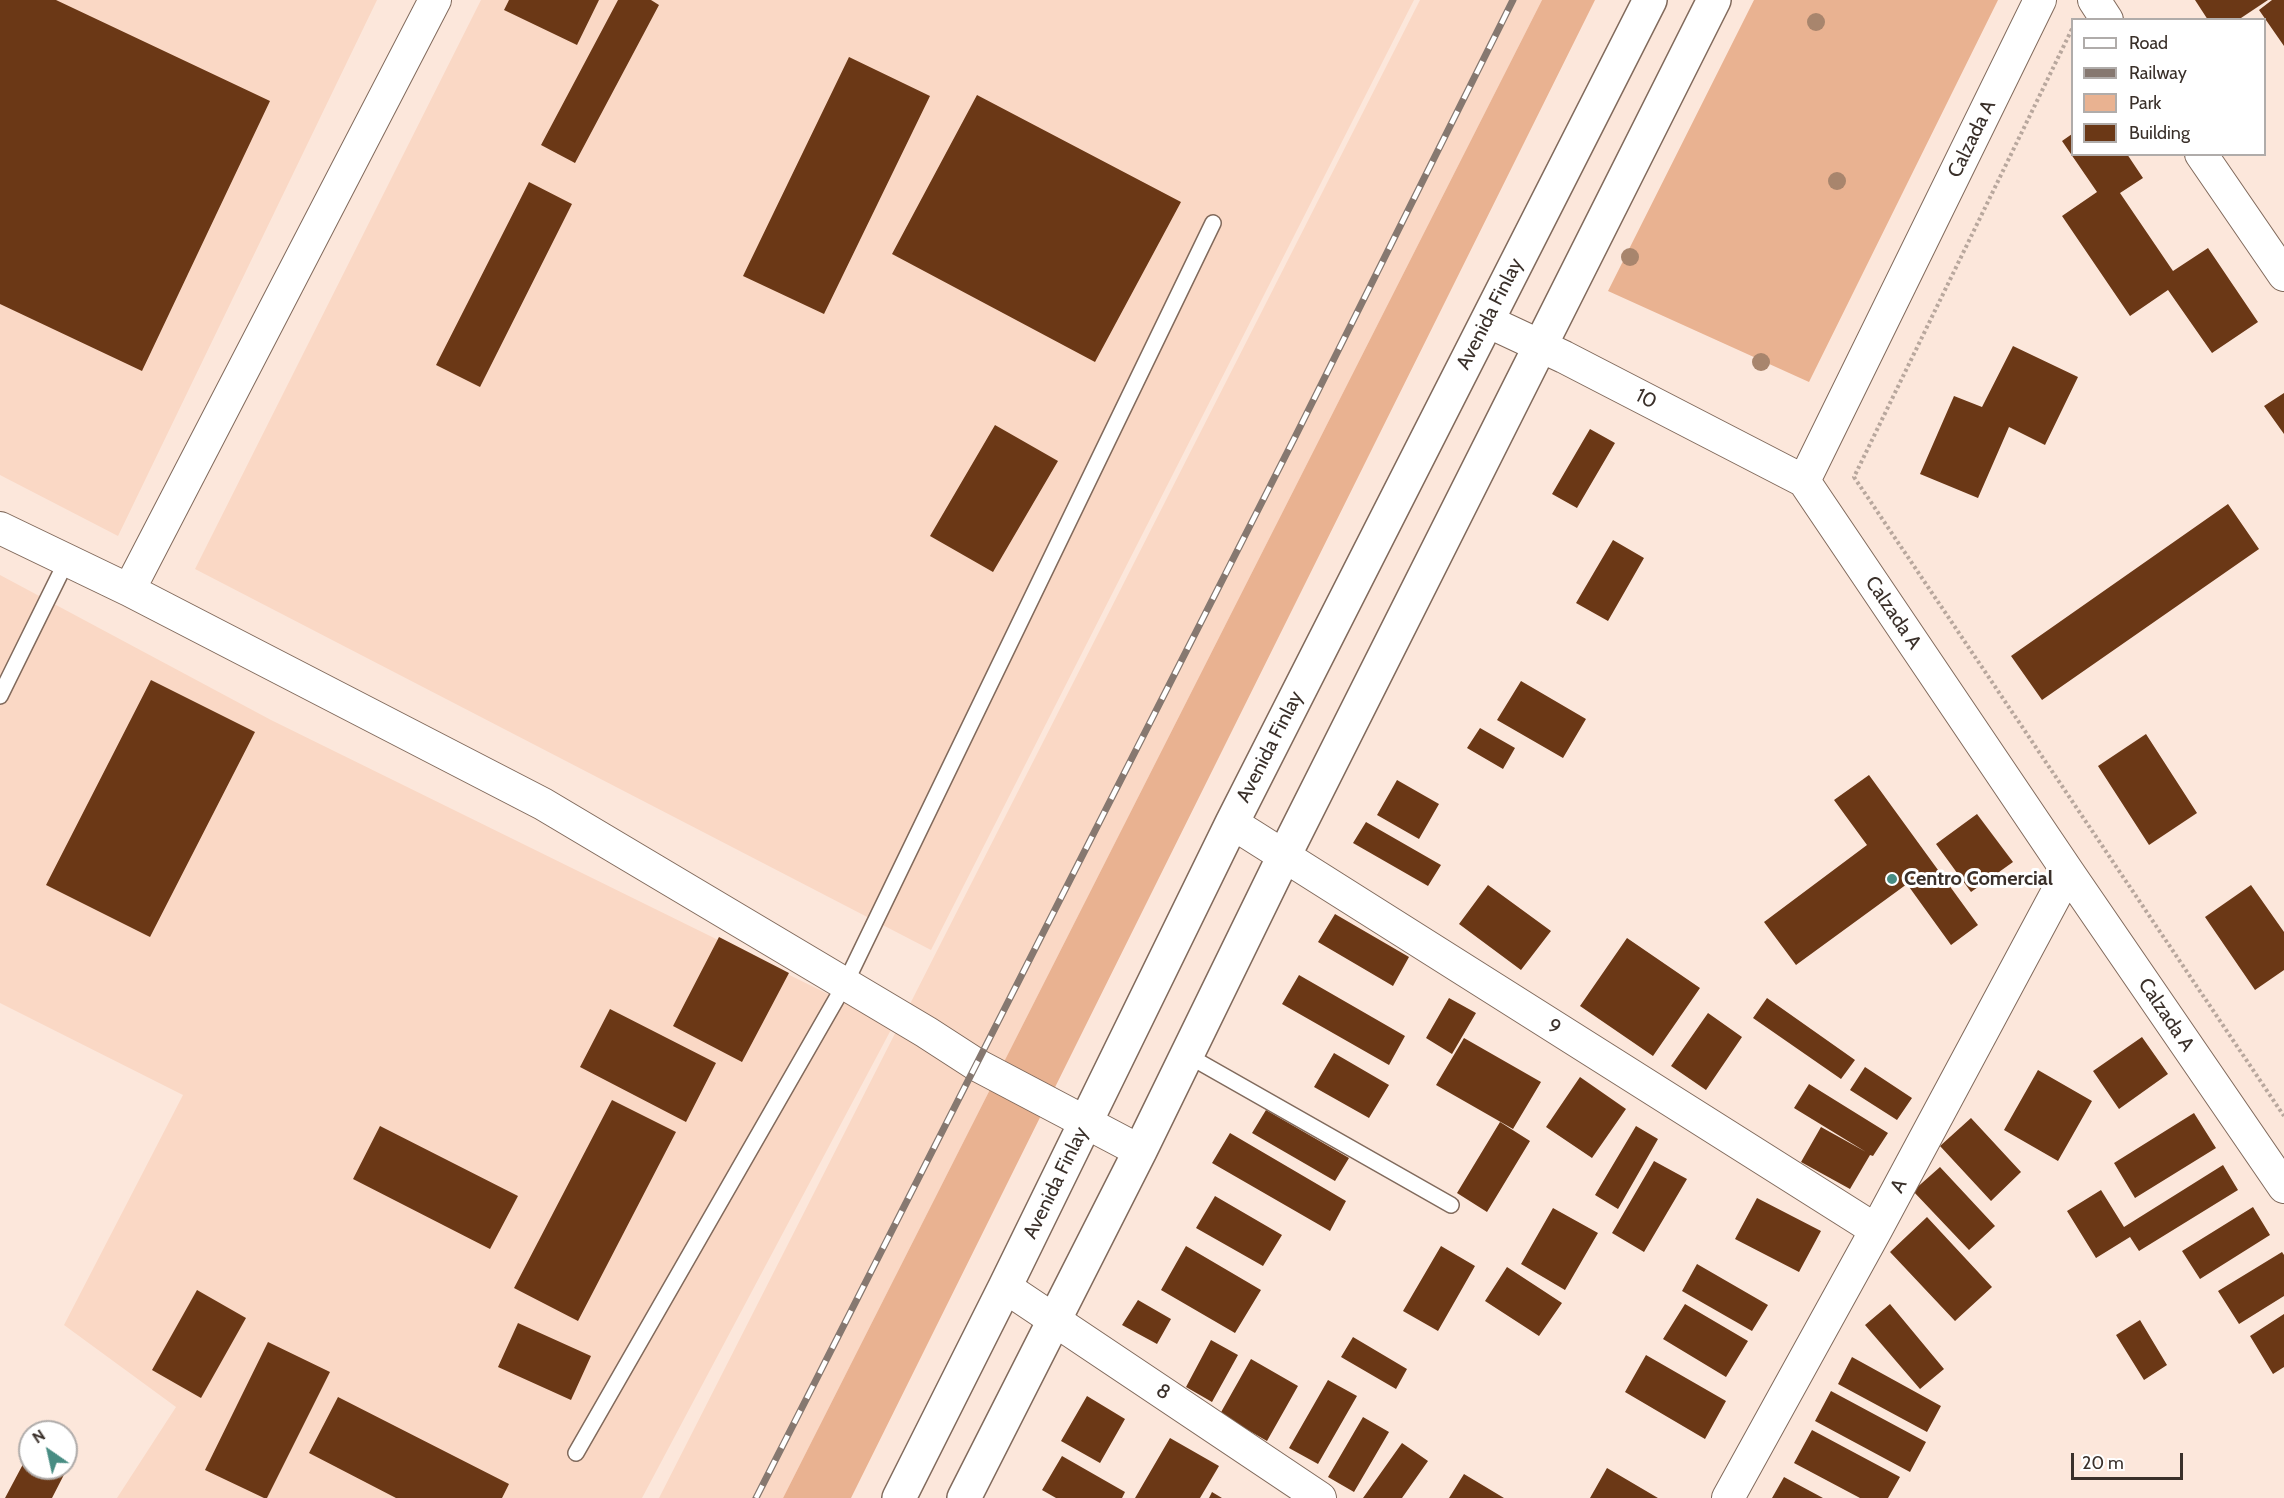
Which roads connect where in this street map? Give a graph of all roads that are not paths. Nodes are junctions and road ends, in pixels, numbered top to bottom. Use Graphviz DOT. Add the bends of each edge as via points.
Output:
graph roads {
  1 [pos="435,0"];
  2 [pos="1650,0"];
  3 [pos="1714,0"];
  4 [pos="2040,0"];
  5 [pos="2094,0"];
  6 [pos="2106,18"];
  7 [pos="2202,156"];
  8 [pos="1213,223"];
  9 [pos="2284,274"];
  10 [pos="1487,321"];
  11 [pos="1542,346"];
  12 [pos="1804,481"];
  13 [pos="0,528"];
  14 [pos="67,560"];
  15 [pos="129,590"];
  16 [pos="0,696"];
  17 [pos="1232,823"];
  18 [pos="1284,856"];
  19 [pos="2068,872"];
  20 [pos="845,984"];
  21 [pos="1187,1055"];
  22 [pos="1085,1122"];
  23 [pos="1140,1151"];
  24 [pos="2279,1164"];
  25 [pos="1451,1205"];
  26 [pos="1876,1230"];
  27 [pos="1005,1287"];
  28 [pos="1055,1319"];
  29 [pos="576,1453"];
  30 [pos="899,1498"];
  31 [pos="964,1498"];
  32 [pos="1320,1498"];
  33 [pos="1728,1498"];
  1 -- 15 [label="street"];
  2 -- 10 [label="highway, Avenida Finlay"];
  3 -- 11 [label="highway"];
  4 -- 12 [label="street, Calzada A"];
  5 -- 6 [label="street"];
  7 -- 9 [label="street"];
  8 -- 20 [label="lane"];
  10 -- 11 [label="street, 10"];
  10 -- 17 [label="highway, Avenida Finlay"];
  11 -- 12 [label="street, 10"];
  11 -- 18 [label="highway"];
  12 -- 19 [label="street, Calzada A"];
  13 -- 14 [label="street"];
  14 -- 15 [label="street"];
  14 -- 16 [label="lane"];
  15 -- 20 [label="street" via="543,804"];
  17 -- 18 [label="street, 9"];
  17 -- 22 [label="highway, Avenida Finlay"];
  18 -- 21 [label="highway"];
  18 -- 26 [label="street, 9"];
  19 -- 24 [label="street, Calzada A"];
  19 -- 26 [label="street, A"];
  20 -- 22 [label="street" via="976,1065"];
  20 -- 29 [label="lane"];
  21 -- 23 [label="highway"];
  21 -- 25 [label="lane"];
  22 -- 23 [label="street"];
  22 -- 27 [label="highway, Avenida Finlay"];
  23 -- 28 [label="highway"];
  26 -- 33 [label="street, A"];
  27 -- 28 [label="street, 8"];
  27 -- 30 [label="highway, Avenida Finlay"];
  28 -- 31 [label="highway"];
  28 -- 32 [label="street, 8"];
}
